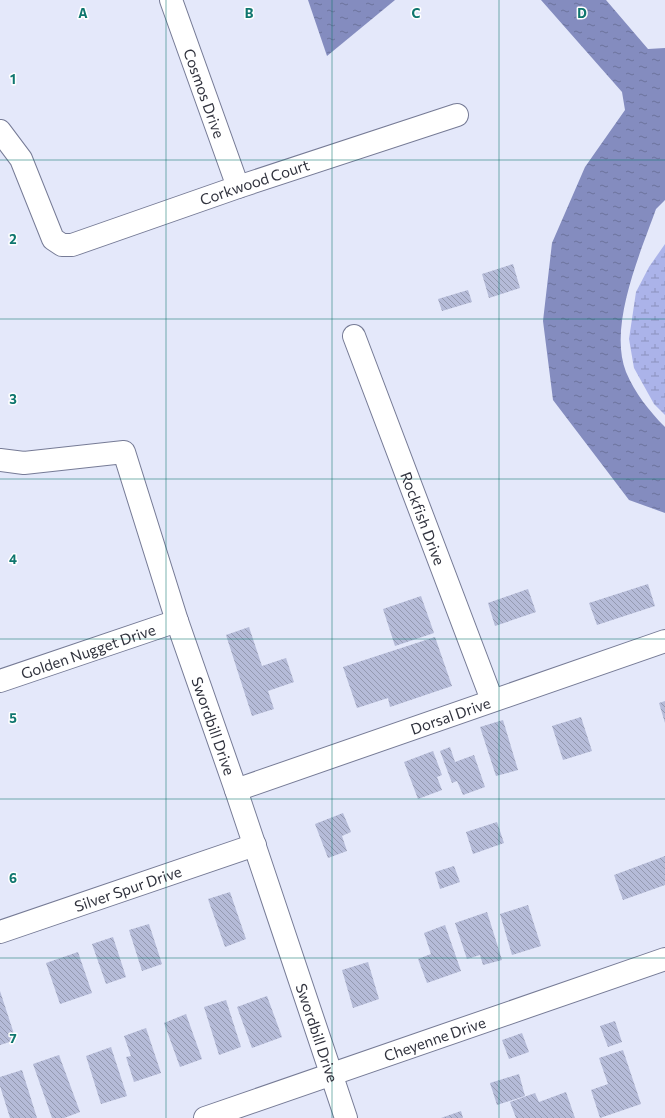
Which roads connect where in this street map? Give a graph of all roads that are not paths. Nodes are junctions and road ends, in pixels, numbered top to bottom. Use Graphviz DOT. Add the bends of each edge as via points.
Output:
graph roads {
  1 [pos="171,0"];
  2 [pos="456,115"];
  3 [pos="0,131"];
  4 [pos="238,187"];
  5 [pos="354,336"];
  6 [pos="0,460"];
  7 [pos="177,621"];
  8 [pos="665,641"];
  9 [pos="0,681"];
  10 [pos="492,700"];
  11 [pos="236,790"];
  12 [pos="255,845"];
  13 [pos="0,932"];
  14 [pos="665,960"];
  15 [pos="330,1076"];
  16 [pos="205,1118"];
  17 [pos="346,1118"];
  1 -- 4 [label="street, Cosmos Drive"];
  2 -- 4 [label="street, Corkwood Court"];
  3 -- 4 [label="street, Corkwood Court" via="20,159 53,240 62,245 72,245"];
  5 -- 10 [label="street, Rockfish Drive"];
  6 -- 7 [label="street, Swordbill Drive" via="24,463 124,452"];
  7 -- 9 [label="street, Golden Nugget Drive"];
  7 -- 11 [label="street, Swordbill Drive"];
  8 -- 10 [label="street, Dorsal Drive"];
  10 -- 11 [label="street, Dorsal Drive"];
  11 -- 12 [label="street, Swordbill Drive"];
  12 -- 13 [label="street, Silver Spur Drive"];
  12 -- 15 [label="street, Swordbill Drive"];
  14 -- 15 [label="street, Cheyenne Drive"];
  15 -- 16 [label="street, Cheyenne Drive"];
  15 -- 17 [label="street, Swordbill Drive"];
}
